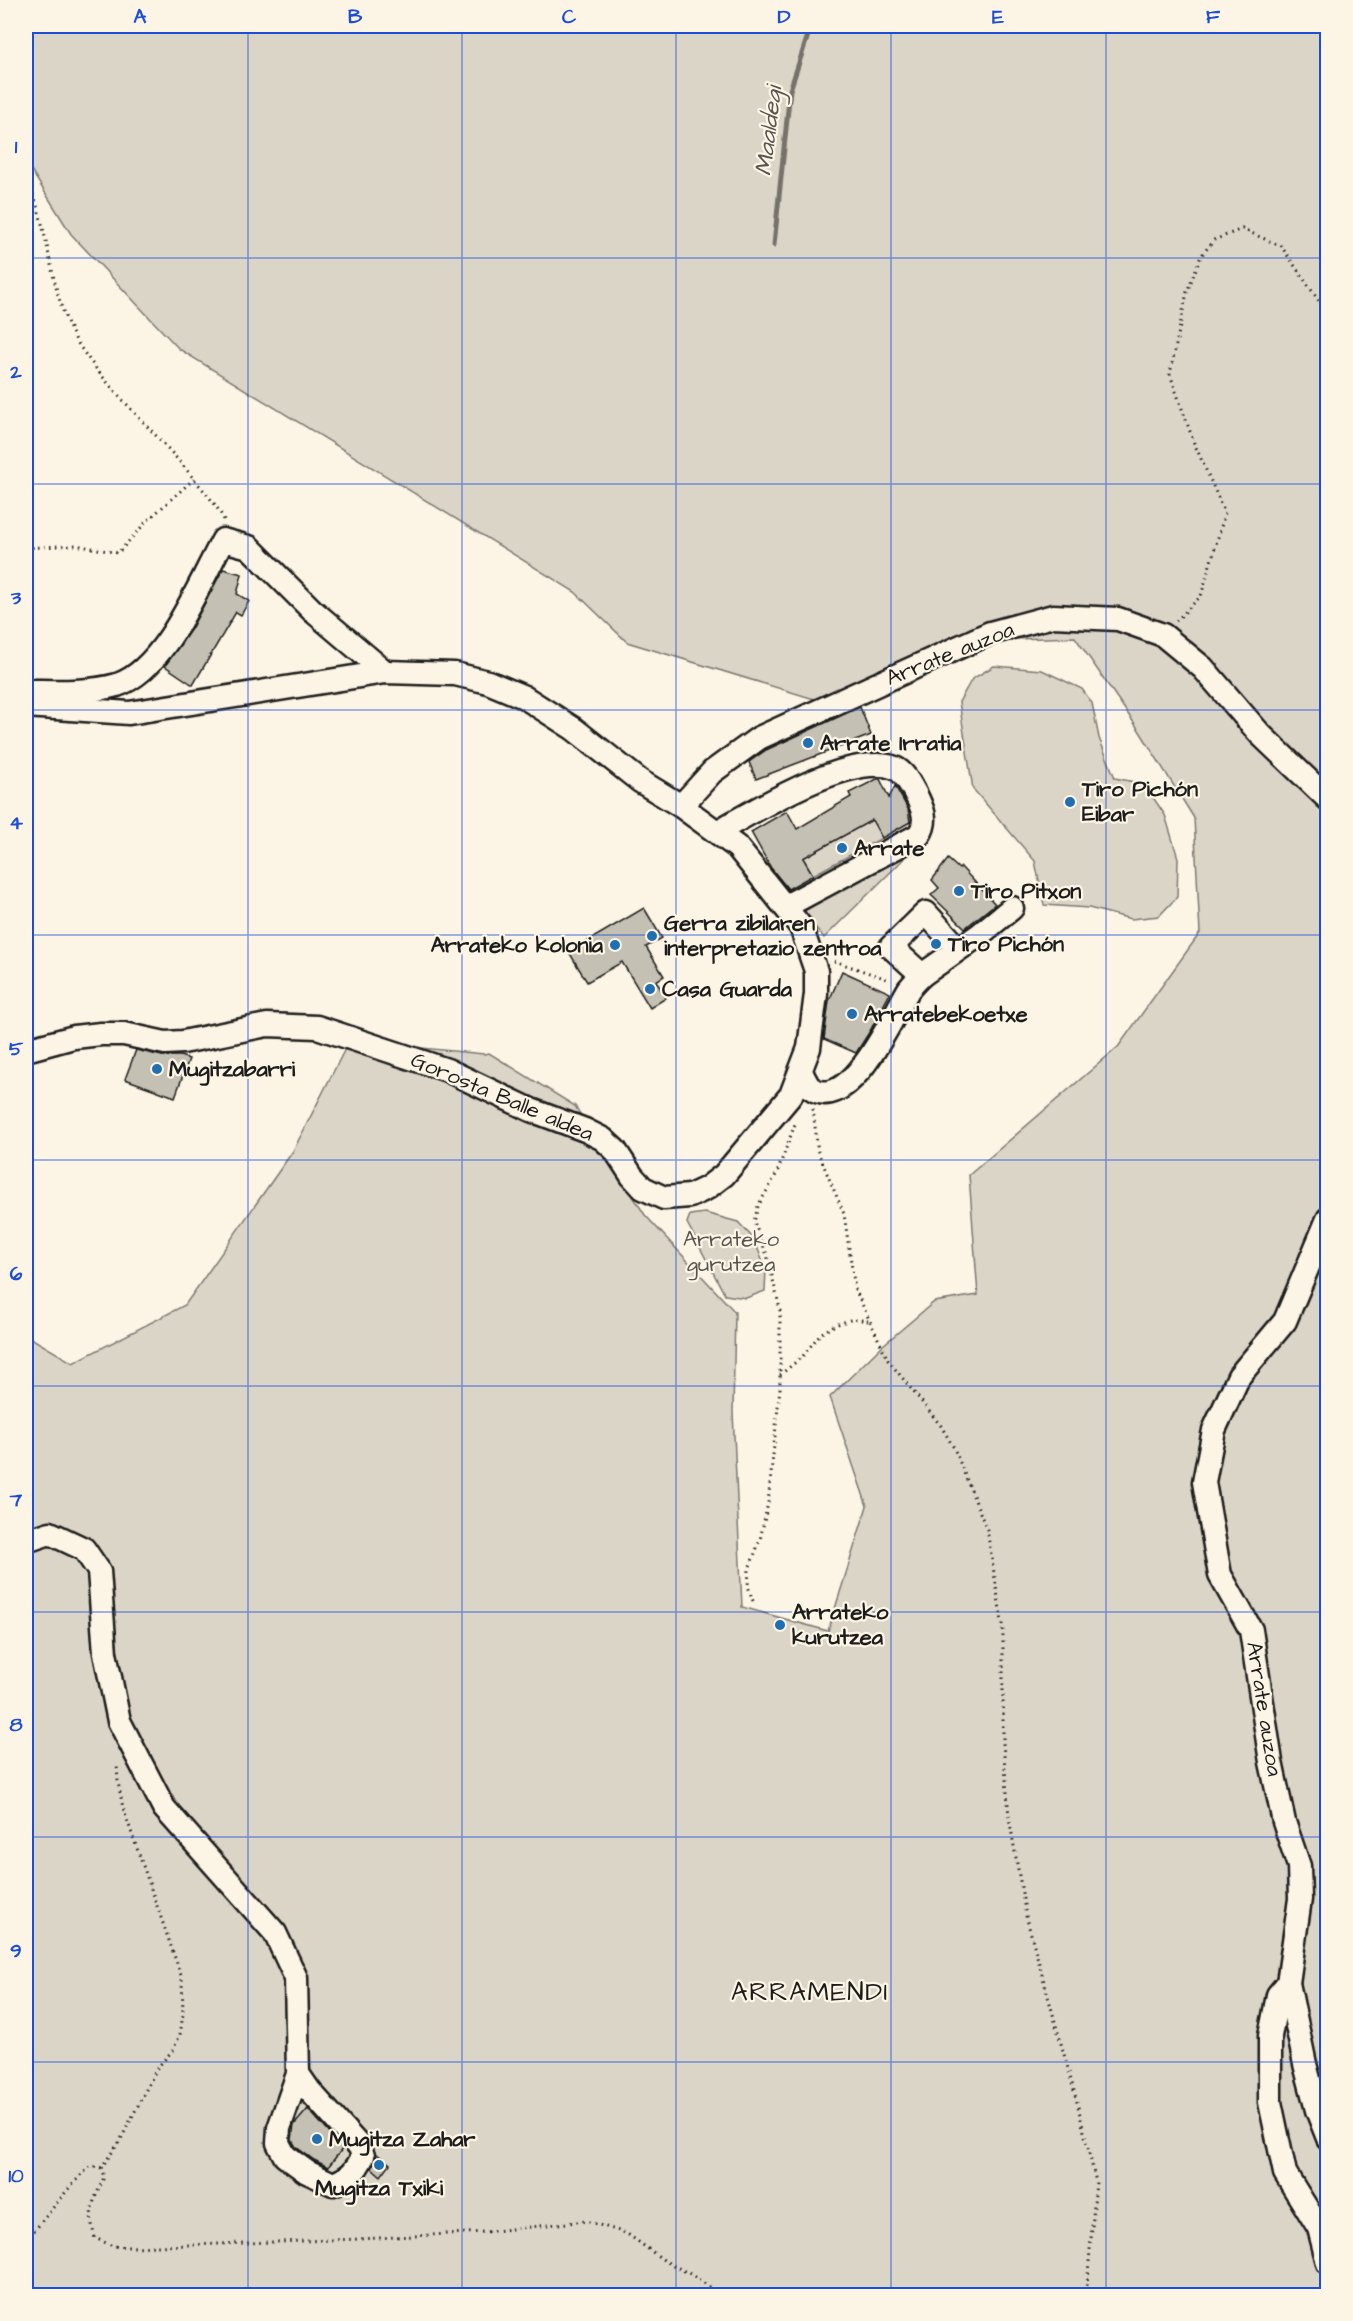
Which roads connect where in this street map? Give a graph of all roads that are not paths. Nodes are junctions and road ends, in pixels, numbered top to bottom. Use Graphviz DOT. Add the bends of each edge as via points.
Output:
graph roads {
  1 [pos="385,672"];
  2 [pos="26,692"];
  3 [pos="26,706"];
  4 [pos="1328,799"];
  5 [pos="681,806"];
  6 [pos="717,832"];
  7 [pos="786,906"];
  8 [pos="1012,908"];
  9 [pos="959,949"];
  10 [pos="916,981"];
  11 [pos="26,1050"];
  12 [pos="805,1080"];
  13 [pos="1328,1219"];
  14 [pos="26,1541"];
  15 [pos="1288,1983"];
  16 [pos="298,2074"];
  17 [pos="1328,2138"];
  18 [pos="1328,2263"];
  1 -- 2 [label="street" via="313,611 249,547 223,540 167,643 135,676 117,685 85,690"];
  1 -- 3 [label="street, Gorosta Balle aldea" via="129,713"];
  1 -- 5 [label="street, Gorosta Balle aldea" via="455,674 524,697"];
  4 -- 5 [label="street, Arrate auzoa" via="1260,734 1203,668 1163,635 1118,619 1053,616 990,633 759,738 712,772"];
  5 -- 6 [label="street, Gorosta Balle aldea"];
  6 -- 7 [label="street, Gorosta Balle aldea" via="737,848"];
  6 -- 7 [label="street" via="776,798 843,771 876,764 897,768 907,779 926,818 919,835"];
  7 -- 12 [label="street, Gorosta Balle aldea" via="801,927 816,971"];
  8 -- 9 [label="street"];
  9 -- 10 [label="street"];
  9 -- 10 [label="street" via="926,913 891,947"];
  10 -- 12 [label="street" via="848,1084 823,1093"];
  11 -- 12 [label="street, Gorosta Balle aldea" via="101,1034 183,1042 267,1025 316,1027 447,1070 531,1110 585,1130 615,1150 644,1188 664,1198 690,1196 724,1175"];
  13 -- 15 [label="street, Arrate auzoa" via="1285,1321 1239,1377 1214,1430 1204,1482 1220,1575 1251,1630 1271,1762 1284,1822 1299,1866 1300,1899"];
  14 -- 16 [label="street" via="50,1533 84,1548 99,1571 105,1653 119,1721 164,1808 275,1933 296,1978"];
  15 -- 17 [label="street, Arrate auzoa" via="1305,2064"];
  15 -- 18 [label="street, Arrate auzoa" via="1278,1995 1270,2036 1270,2102 1285,2173 1318,2228"];
  16 -- 16 [label="street" via="360,2147 363,2156 348,2178 333,2184 285,2156 278,2142"];
}
